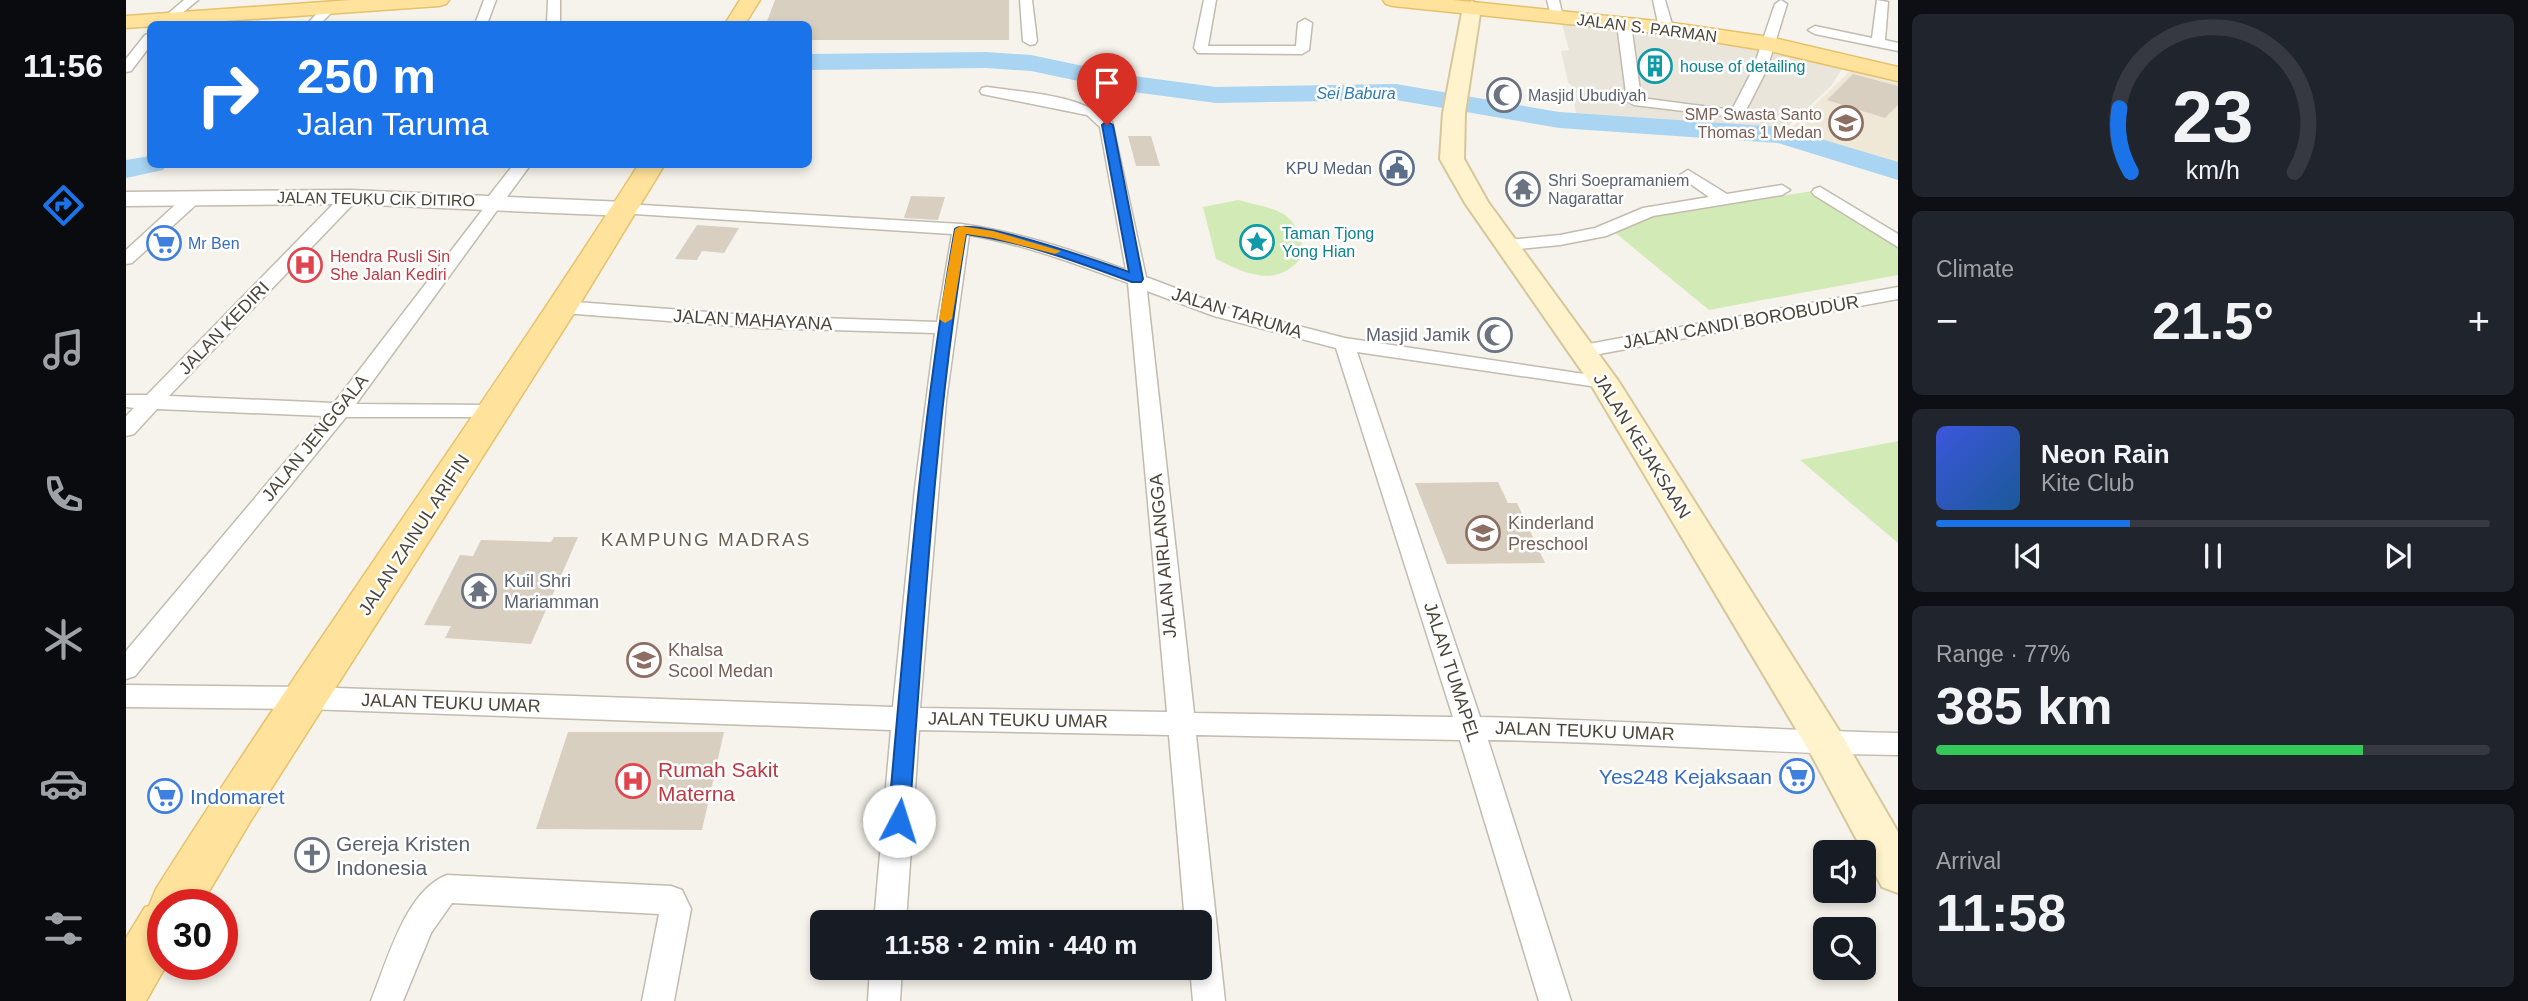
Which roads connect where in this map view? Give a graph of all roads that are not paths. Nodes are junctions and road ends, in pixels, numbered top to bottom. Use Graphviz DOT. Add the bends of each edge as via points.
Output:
graph roads {
  1 [pos="192,0"];
  2 [pos="439,0"];
  3 [pos="490,0"];
  4 [pos="554,0"];
  5 [pos="750,0"];
  6 [pos="1026,0"];
  7 [pos="1210,0"];
  8 [pos="1393,0"];
  9 [pos="1659,0"];
  10 [pos="1878,1"];
  11 [pos="1471,4"];
  12 [pos="1781,4"];
  13 [pos="1898,5"];
  14 [pos="330,8"];
  15 [pos="1555,8"];
  16 [pos="165,21"];
  17 [pos="176,21"];
  18 [pos="316,21"];
  19 [pos="482,21"];
  20 [pos="554,21"];
  21 [pos="737,21"];
  22 [pos="126,22"];
  23 [pos="147,22"];
  24 [pos="1305,23"];
  25 [pos="1624,24"];
  26 [pos="1666,28"];
  27 [pos="1815,30"];
  28 [pos="1030,41"];
  29 [pos="147,42"];
  30 [pos="1878,43"];
  31 [pos="1769,44"];
  32 [pos="1898,47"];
  33 [pos="126,68"];
  34 [pos="1898,74"];
  35 [pos="987,90"];
  36 [pos="1100,117"];
  37 [pos="520,168"];
  38 [pos="650,168"];
  39 [pos="1688,175"];
  40 [pos="1782,190"];
  41 [pos="1820,192"];
  42 [pos="350,197"];
  43 [pos="193,198"];
  44 [pos="126,199"];
  45 [pos="1724,200"];
  46 [pos="496,201"];
  47 [pos="625,209"];
  48 [pos="961,229"];
  49 [pos="1898,242"];
  50 [pos="1508,245"];
  51 [pos="126,259"];
  52 [pos="1137,279"];
  53 [pos="1898,293"];
  54 [pos="563,307"];
  55 [pos="944,328"];
  56 [pos="1345,344"];
  57 [pos="1583,351"];
  58 [pos="1604,382"];
  59 [pos="126,401"];
  60 [pos="153,402"];
  61 [pos="340,410"];
  62 [pos="495,412"];
  63 [pos="126,429"];
  64 [pos="126,669"];
  65 [pos="126,696"];
  66 [pos="307,698"];
  67 [pos="907,719"];
  68 [pos="1179,722"];
  69 [pos="1470,727"];
  70 [pos="1826,744"];
  71 [pos="1898,744"];
  72 [pos="1898,873"];
  73 [pos="184,889"];
  74 [pos="891,910"];
  75 [pos="885,980"];
  76 [pos="387,1001"];
  77 [pos="658,1001"];
  78 [pos="884,1001"];
  79 [pos="1209,1001"];
  80 [pos="1555,1001"];
  1 -- 16 [label="street"];
  2 -- 14 [label="main road"];
  3 -- 19 [label="street"];
  4 -- 20 [label="street"];
  5 -- 21 [label="main road"];
  6 -- 28 [label="street"];
  7 -- 24 [label="street" via="1203,51 1303,50"];
  8 -- 11 [label="main road, JALAN S. PARMAN"];
  9 -- 26 [label="street"];
  10 -- 13 [label="street"];
  10 -- 30 [label="street"];
  11 -- 15 [label="main road, JALAN S. PARMAN"];
  11 -- 50 [label="main road, JALAN KEJAKSAAN" via="1455,103 1452,159"];
  12 -- 31 [label="street"];
  14 -- 17 [label="main road"];
  14 -- 18 [label="street"];
  15 -- 25 [label="main road, JALAN S. PARMAN"];
  22 -- 23 [label="main road"];
  25 -- 26 [label="main road, JALAN S. PARMAN"];
  25 -- 31 [label="street" via="1632,100 1648,103 1739,114"];
  26 -- 31 [label="main road, JALAN S. PARMAN"];
  27 -- 30 [label="street"];
  29 -- 33 [label="street"];
  30 -- 32 [label="street"];
  31 -- 34 [label="main road, JALAN S. PARMAN"];
  35 -- 36 [label="street" via="1059,103"];
  36 -- 52 [label="street, JALAN AIRLANGGA" via="1109,129"];
  37 -- 46 [label="street"];
  38 -- 47 [label="main road, JALAN ZAINUL ARIFIN"];
  39 -- 45 [label="street"];
  40 -- 45 [label="street"];
  41 -- 49 [label="street"];
  42 -- 43 [label="street, JALAN TEUKU CIK DITIRO"];
  42 -- 46 [label="street, JALAN TEUKU CIK DITIRO"];
  42 -- 60 [label="street, JALAN KEDIRI"];
  43 -- 44 [label="street, JALAN TEUKU CIK DITIRO"];
  43 -- 51 [label="street"];
  45 -- 50 [label="street" via="1649,212 1586,235"];
  46 -- 47 [label="street, JALAN TEUKU CIK DITIRO"];
  46 -- 61 [label="street, JALAN JENGGALA"];
  47 -- 48 [label="street, JALAN TARUMA"];
  47 -- 54 [label="main road, JALAN ZAINUL ARIFIN"];
  48 -- 52 [label="street, JALAN TARUMA" via="1070,255"];
  48 -- 55 [label="street"];
  50 -- 57 [label="main road, JALAN KEJAKSAAN"];
  52 -- 56 [label="street, JALAN TARUMA" via="1221,312"];
  52 -- 68 [label="street, JALAN AIRLANGGA"];
  53 -- 57 [label="street, JALAN CANDI BOROBUDUR"];
  54 -- 55 [label="street, JALAN MAHAYANA" via="761,322"];
  54 -- 62 [label="main road, JALAN ZAINUL ARIFIN"];
  55 -- 67 [label="street"];
  56 -- 58 [label="street, JALAN TARUMA"];
  56 -- 69 [label="street, JALAN TUMAPEL"];
  57 -- 58 [label="main road, JALAN KEJAKSAAN"];
  58 -- 70 [label="main road, JALAN KEJAKSAAN"];
  59 -- 60 [label="street"];
  60 -- 61 [label="street"];
  60 -- 63 [label="street, JALAN KEDIRI"];
  61 -- 62 [label="street"];
  61 -- 64 [label="street, JALAN JENGGALA"];
  62 -- 66 [label="main road, JALAN ZAINUL ARIFIN"];
  65 -- 66 [label="street, JALAN TEUKU UMAR"];
  66 -- 67 [label="street, JALAN TEUKU UMAR"];
  66 -- 73 [label="main road, JALAN ZAINUL ARIFIN"];
  67 -- 68 [label="street, JALAN TEUKU UMAR"];
  67 -- 74 [label="street"];
  68 -- 69 [label="street, JALAN TEUKU UMAR"];
  68 -- 79 [label="street, JALAN AIRLANGGA"];
  69 -- 70 [label="street, JALAN TEUKU UMAR"];
  69 -- 80 [label="street, JALAN TUMAPEL"];
  70 -- 71 [label="street, JALAN TEUKU UMAR"];
  70 -- 72 [label="main road, JALAN KEJAKSAAN"];
  75 -- 78 [label="street"];
  76 -- 77 [label="street" via="427,906 447,889 671,900 675,909"];
}
